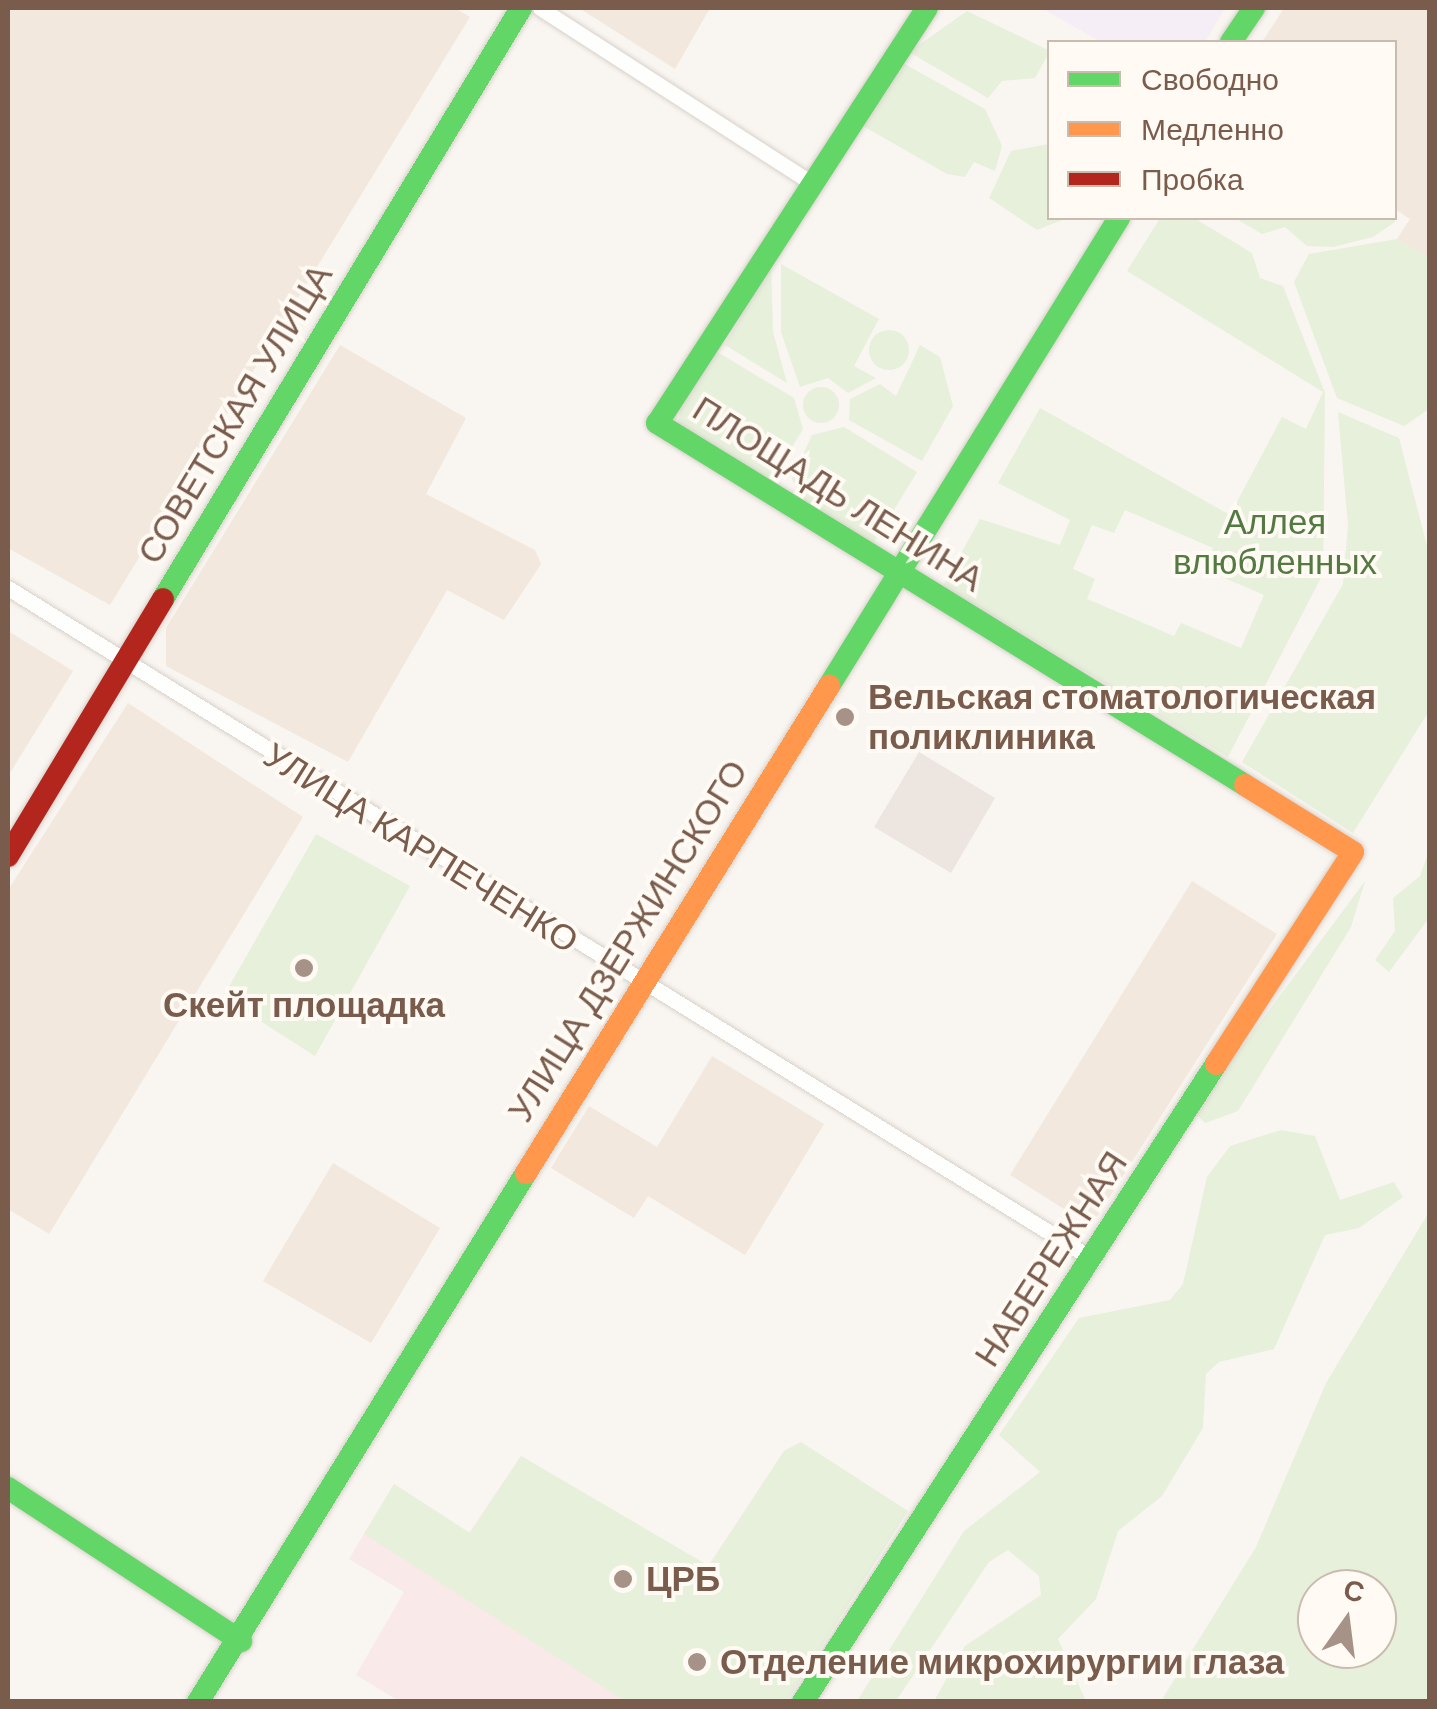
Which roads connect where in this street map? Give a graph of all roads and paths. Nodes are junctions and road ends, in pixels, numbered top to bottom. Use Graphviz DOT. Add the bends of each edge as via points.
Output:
graph roads {
  1 [pos="521,8"];
  2 [pos="540,8"];
  3 [pos="928,8"];
  4 [pos="1254,8"];
  5 [pos="1233,40"];
  6 [pos="813,184"];
  7 [pos="1118,220"];
  8 [pos="895,570"];
  9 [pos="8,588"];
  10 [pos="125,664"];
  11 [pos="1352,852"];
  12 [pos="8,856"];
  13 [pos="643,984"];
  14 [pos="1094,1260"];
  15 [pos="8,1488"];
  16 [pos="241,1641"];
  17 [pos="198,1702"];
  18 [pos="803,1702"];
  1 -- 10 [label="main road, СОВЕТСКАЯ УЛИЦА"];
  2 -- 6 [label="street"];
  3 -- 6 [label="main road, ПЛОЩАДЬ ЛЕНИНА"];
  4 -- 5 [label="main road"];
  6 -- 8 [label="main road, ПЛОЩАДЬ ЛЕНИНА" via="657,423"];
  7 -- 8 [label="main road, УЛИЦА ДЗЕРЖИНСКОГО"];
  8 -- 11 [label="main road, ПЛОЩАДЬ ЛЕНИНА"];
  8 -- 13 [label="main road, УЛИЦА ДЗЕРЖИНСКОГО"];
  9 -- 10 [label="street, УЛИЦА КАРПЕЧЕНКО"];
  10 -- 12 [label="main road, СОВЕТСКАЯ УЛИЦА"];
  10 -- 13 [label="street, УЛИЦА КАРПЕЧЕНКО"];
  11 -- 14 [label="main road, НАБЕРЕЖНАЯ"];
  13 -- 14 [label="street, УЛИЦА КАРПЕЧЕНКО"];
  13 -- 16 [label="main road, УЛИЦА ДЗЕРЖИНСКОГО"];
  14 -- 18 [label="main road, НАБЕРЕЖНАЯ"];
  15 -- 16 [label="main road"];
  16 -- 17 [label="main road, УЛИЦА ДЗЕРЖИНСКОГО"];
}
